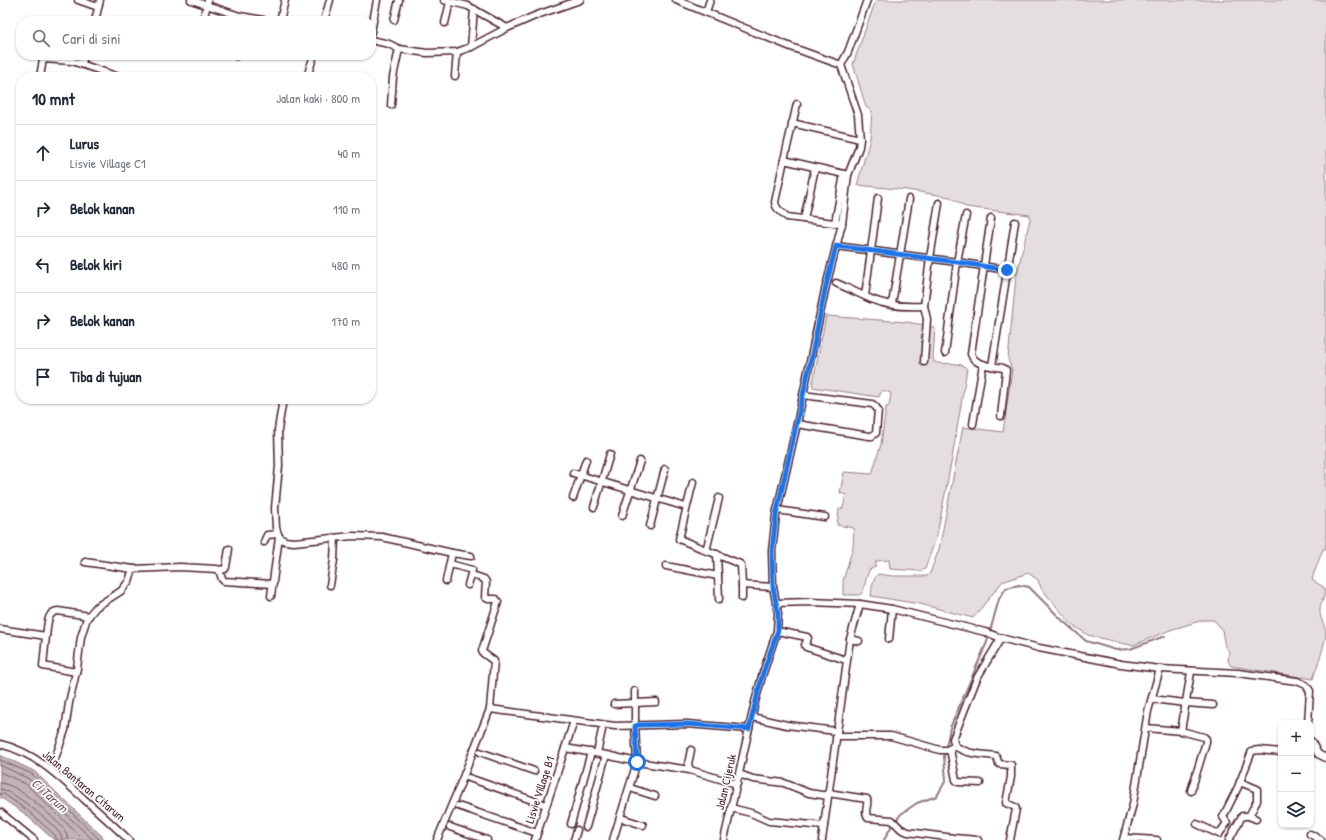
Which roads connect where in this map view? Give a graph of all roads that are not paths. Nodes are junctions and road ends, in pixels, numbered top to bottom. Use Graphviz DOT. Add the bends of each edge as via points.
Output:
graph roads {
  1 [pos="78,0"];
  2 [pos="100,0"];
  3 [pos="191,0"];
  4 [pos="285,0"];
  5 [pos="330,0"];
  6 [pos="377,0"];
  7 [pos="399,0"];
  8 [pos="580,0"];
  9 [pos="676,0"];
  10 [pos="710,0"];
  11 [pos="867,0"];
  12 [pos="447,1"];
  13 [pos="207,2"];
  14 [pos="468,3"];
  15 [pos="98,7"];
  16 [pos="474,9"];
  17 [pos="706,12"];
  18 [pos="96,16"];
  19 [pos="204,16"];
  20 [pos="241,16"];
  21 [pos="281,16"];
  22 [pos="325,16"];
  23 [pos="374,16"];
  24 [pos="394,20"];
  25 [pos="445,22"];
  26 [pos="507,28"];
  27 [pos="376,41"];
  28 [pos="471,47"];
  29 [pos="399,49"];
  30 [pos="457,52"];
  31 [pos="43,60"];
  32 [pos="58,60"];
  33 [pos="83,60"];
  34 [pos="312,60"];
  35 [pos="81,64"];
  36 [pos="841,65"];
  37 [pos="41,72"];
  38 [pos="101,72"];
  39 [pos="309,72"];
  40 [pos="455,76"];
  41 [pos="797,104"];
  42 [pos="391,105"];
  43 [pos="792,123"];
  44 [pos="860,139"];
  45 [pos="784,160"];
  46 [pos="815,168"];
  47 [pos="846,174"];
  48 [pos="878,198"];
  49 [pos="909,199"];
  50 [pos="939,204"];
  51 [pos="966,215"];
  52 [pos="991,218"];
  53 [pos="804,219"];
  54 [pos="1015,222"];
  55 [pos="838,224"];
  56 [pos="836,246"];
  57 [pos="871,250"];
  58 [pos="901,254"];
  59 [pos="930,258"];
  60 [pos="957,262"];
  61 [pos="984,267"];
  62 [pos="1007,270"];
  63 [pos="836,283"];
  64 [pos="865,296"];
  65 [pos="892,304"];
  66 [pos="924,306"];
  67 [pos="945,353"];
  68 [pos="924,362"];
  69 [pos="983,364"];
  70 [pos="992,366"];
  71 [pos="803,395"];
  72 [pos="282,404"];
  73 [pos="1001,416"];
  74 [pos="797,424"];
  75 [pos="973,424"];
  76 [pos="610,454"];
  77 [pos="586,460"];
  78 [pos="640,461"];
  79 [pos="665,469"];
  80 [pos="574,473"];
  81 [pos="580,475"];
  82 [pos="602,481"];
  83 [pos="693,482"];
  84 [pos="630,489"];
  85 [pos="573,498"];
  86 [pos="719,498"];
  87 [pos="658,499"];
  88 [pos="594,507"];
  89 [pos="686,507"];
  90 [pos="777,510"];
  91 [pos="622,516"];
  92 [pos="825,517"];
  93 [pos="650,526"];
  94 [pos="278,535"];
  95 [pos="335,538"];
  96 [pos="264,542"];
  97 [pos="229,549"];
  98 [pos="706,551"];
  99 [pos="452,553"];
  100 [pos="717,554"];
  101 [pos="471,556"];
  102 [pos="86,562"];
  103 [pos="450,564"];
  104 [pos="666,566"];
  105 [pos="133,569"];
  106 [pos="220,570"];
  107 [pos="472,575"];
  108 [pos="718,576"];
  109 [pos="446,581"];
  110 [pos="272,584"];
  111 [pos="330,585"];
  112 [pos="468,585"];
  113 [pos="742,585"];
  114 [pos="773,587"];
  115 [pos="271,596"];
  116 [pos="742,598"];
  117 [pos="719,599"];
  118 [pos="777,603"];
  119 [pos="860,604"];
  120 [pos="892,609"];
  121 [pos="89,616"];
  122 [pos="0,630"];
  123 [pos="778,630"];
  124 [pos="46,636"];
  125 [pos="999,638"];
  126 [pos="850,639"];
  127 [pos="889,639"];
  128 [pos="859,641"];
  129 [pos="846,660"];
  130 [pos="1160,670"];
  131 [pos="76,672"];
  132 [pos="1191,672"];
  133 [pos="635,691"];
  134 [pos="1152,699"];
  135 [pos="656,702"];
  136 [pos="635,703"];
  137 [pos="1185,703"];
  138 [pos="614,704"];
  139 [pos="1213,705"];
  140 [pos="490,709"];
  141 [pos="752,717"];
  142 [pos="1308,720"];
  143 [pos="573,724"];
  144 [pos="635,726"];
  145 [pos="1146,728"];
  146 [pos="749,729"];
  147 [pos="602,730"];
  148 [pos="1181,731"];
  149 [pos="836,734"];
  150 [pos="0,744"];
  151 [pos="1314,747"];
  152 [pos="565,748"];
  153 [pos="949,749"];
  154 [pos="691,750"];
  155 [pos="480,752"];
  156 [pos="1278,752"];
  157 [pos="594,753"];
  158 [pos="1318,754"];
  159 [pos="606,755"];
  160 [pos="1314,755"];
  161 [pos="1326,758"];
  162 [pos="637,762"];
  163 [pos="51,770"];
  164 [pos="690,770"];
  165 [pos="534,771"];
  166 [pos="739,774"];
  167 [pos="469,778"];
  168 [pos="1240,782"];
  169 [pos="980,783"];
  170 [pos="737,784"];
  171 [pos="630,788"];
  172 [pos="1191,791"];
  173 [pos="828,794"];
  174 [pos="655,796"];
  175 [pos="546,804"];
  176 [pos="458,806"];
  177 [pos="731,808"];
  178 [pos="0,812"];
  179 [pos="1249,816"];
  180 [pos="621,818"];
  181 [pos="1256,819"];
  182 [pos="571,824"];
  183 [pos="1197,824"];
  184 [pos="643,825"];
  185 [pos="824,826"];
  186 [pos="450,827"];
  187 [pos="586,827"];
  188 [pos="577,830"];
  189 [pos="537,833"];
  190 [pos="1219,834"];
  191 [pos="1310,834"];
  192 [pos="26,837"];
  193 [pos="1124,839"];
  194 [pos="1229,839"];
  195 [pos="34,840"];
  196 [pos="129,840"];
  197 [pos="436,840"];
  198 [pos="487,840"];
  199 [pos="535,840"];
  200 [pos="574,840"];
  201 [pos="613,840"];
  202 [pos="724,840"];
  203 [pos="822,840"];
  204 [pos="978,840"];
  205 [pos="1010,840"];
  206 [pos="1157,840"];
  207 [pos="1321,840"];
  1 -- 15 [label="street"];
  2 -- 15 [label="street"];
  3 -- 13 [label="street"];
  4 -- 21 [label="street"];
  5 -- 22 [label="street"];
  6 -- 23 [label="street"];
  7 -- 24 [label="street"];
  8 -- 26 [label="street"];
  9 -- 17 [label="street"];
  10 -- 17 [label="street"];
  11 -- 36 [label="street"];
  12 -- 14 [label="street"];
  12 -- 25 [label="street"];
  13 -- 19 [label="street"];
  13 -- 20 [label="street"];
  14 -- 16 [label="street"];
  15 -- 18 [label="street"];
  16 -- 26 [label="street"];
  16 -- 28 [label="street"];
  17 -- 36 [label="street"];
  26 -- 28 [label="street"];
  27 -- 29 [label="street"];
  28 -- 30 [label="street"];
  29 -- 30 [label="street" via="428,53"];
  29 -- 42 [label="street"];
  30 -- 40 [label="street"];
  31 -- 37 [label="street"];
  32 -- 35 [label="street"];
  33 -- 35 [label="street"];
  34 -- 39 [label="street"];
  35 -- 38 [label="street"];
  36 -- 44 [label="street" via="858,115"];
  41 -- 43 [label="street"];
  43 -- 44 [label="street"];
  43 -- 45 [label="street"];
  44 -- 47 [label="street" via="859,147"];
  45 -- 46 [label="street"];
  45 -- 53 [label="street" via="776,206 787,217"];
  46 -- 47 [label="street"];
  46 -- 53 [label="street"];
  47 -- 55 [label="street"];
  48 -- 57 [label="street"];
  49 -- 58 [label="street"];
  50 -- 59 [label="street"];
  51 -- 60 [label="street"];
  52 -- 61 [label="street"];
  53 -- 55 [label="street"];
  54 -- 62 [label="street"];
  55 -- 56 [label="street"];
  56 -- 57 [label="street"];
  56 -- 71 [label="street"];
  57 -- 58 [label="street"];
  57 -- 64 [label="street"];
  58 -- 59 [label="street"];
  58 -- 65 [label="street"];
  59 -- 60 [label="street"];
  59 -- 66 [label="street"];
  60 -- 61 [label="street"];
  60 -- 67 [label="street"];
  61 -- 62 [label="street"];
  61 -- 69 [label="street" via="971,354 974,361"];
  62 -- 70 [label="street"];
  63 -- 64 [label="street"];
  64 -- 65 [label="street"];
  65 -- 66 [label="street"];
  66 -- 68 [label="street" via="927,319"];
  69 -- 70 [label="street"];
  69 -- 75 [label="street"];
  70 -- 73 [label="street" via="1003,368 1006,372"];
  71 -- 74 [label="street"];
  71 -- 74 [label="street" via="872,404 878,410 876,434 872,436"];
  72 -- 94 [label="street" via="278,430 279,466 275,508"];
  74 -- 90 [label="street"];
  76 -- 82 [label="street"];
  77 -- 81 [label="street"];
  78 -- 84 [label="street"];
  79 -- 87 [label="street"];
  80 -- 81 [label="street"];
  81 -- 82 [label="street"];
  81 -- 85 [label="street"];
  82 -- 84 [label="street"];
  82 -- 88 [label="street"];
  83 -- 89 [label="street"];
  84 -- 87 [label="street"];
  84 -- 91 [label="street"];
  86 -- 98 [label="street"];
  87 -- 89 [label="street"];
  87 -- 93 [label="street"];
  89 -- 98 [label="street" via="679,539"];
  90 -- 92 [label="street"];
  90 -- 114 [label="street" via="772,540"];
  94 -- 95 [label="street" via="285,541 294,542"];
  94 -- 96 [label="street" via="267,535"];
  94 -- 110 [label="street"];
  95 -- 99 [label="street" via="382,537"];
  95 -- 111 [label="street"];
  97 -- 106 [label="street" via="226,567"];
  98 -- 100 [label="street"];
  99 -- 101 [label="street"];
  99 -- 103 [label="street"];
  100 -- 108 [label="street"];
  100 -- 113 [label="street" via="741,564"];
  102 -- 105 [label="street"];
  103 -- 107 [label="street" via="471,569"];
  103 -- 109 [label="street"];
  104 -- 108 [label="street"];
  105 -- 106 [label="street" via="180,567"];
  105 -- 121 [label="street" via="129,581 121,591 96,607"];
  106 -- 110 [label="street" via="224,581"];
  107 -- 112 [label="street"];
  107 -- 140 [label="street" via="486,582 485,597 496,599 498,602 482,651 494,661"];
  108 -- 117 [label="street"];
  110 -- 115 [label="street"];
  113 -- 114 [label="street"];
  113 -- 116 [label="street"];
  114 -- 118 [label="street"];
  118 -- 119 [label="street"];
  118 -- 123 [label="street"];
  119 -- 120 [label="street"];
  119 -- 126 [label="street"];
  120 -- 125 [label="street" via="985,632"];
  120 -- 127 [label="street"];
  121 -- 124 [label="street" via="53,612 49,615"];
  121 -- 131 [label="street" via="81,637"];
  122 -- 124 [label="street"];
  123 -- 129 [label="street" via="807,637 806,647"];
  123 -- 141 [label="street, Jalan Cijeruk" via="762,676"];
  124 -- 131 [label="street" via="43,666"];
  125 -- 130 [label="street" via="1039,648"];
  125 -- 153 [label="street" via="978,678"];
  126 -- 128 [label="street"];
  126 -- 129 [label="street"];
  129 -- 149 [label="street"];
  130 -- 132 [label="street"];
  130 -- 134 [label="street"];
  131 -- 163 [label="street" via="65,730"];
  132 -- 137 [label="street"];
  132 -- 142 [label="street" via="1238,673 1304,683 1311,693"];
  133 -- 136 [label="street"];
  134 -- 137 [label="street"];
  134 -- 145 [label="street"];
  135 -- 136 [label="street"];
  136 -- 138 [label="street"];
  136 -- 144 [label="street"];
  137 -- 139 [label="street"];
  137 -- 148 [label="street"];
  140 -- 144 [label="street" via="605,725"];
  140 -- 197 [label="street"];
  141 -- 146 [label="street, Jalan Cijeruk"];
  141 -- 149 [label="street"];
  143 -- 152 [label="street, Lisvie Village B1"];
  144 -- 146 [label="street" via="687,724"];
  144 -- 162 [label="street"];
  145 -- 148 [label="street"];
  145 -- 193 [label="street" via="1133,804"];
  146 -- 166 [label="street, Jalan Cijeruk"];
  147 -- 157 [label="street"];
  148 -- 172 [label="street" via="1206,739"];
  149 -- 153 [label="street" via="891,736"];
  149 -- 173 [label="street"];
  150 -- 163 [label="street, Jalan Bantaran Citarum" via="26,754"];
  151 -- 158 [label="street"];
  152 -- 157 [label="street"];
  152 -- 175 [label="street, Lisvie Village B1"];
  153 -- 169 [label="street" via="956,780"];
  153 -- 205 [label="street" via="996,756 999,764 1011,765 1006,803 1016,809"];
  154 -- 164 [label="street" via="688,764"];
  155 -- 165 [label="street"];
  156 -- 168 [label="street" via="1252,751"];
  157 -- 159 [label="street"];
  157 -- 182 [label="street"];
  158 -- 160 [label="street"];
  158 -- 161 [label="street"];
  159 -- 162 [label="street"];
  159 -- 187 [label="street"];
  162 -- 164 [label="street"];
  162 -- 171 [label="street"];
  163 -- 196 [label="street, Jalan Bantaran Citarum"];
  164 -- 170 [label="street"];
  166 -- 170 [label="street, Jalan Cijeruk"];
  166 -- 173 [label="street" via="753,779 784,782 809,793"];
  167 -- 175 [label="street"];
  168 -- 179 [label="street" via="1257,791 1257,801"];
  168 -- 190 [label="street" via="1223,817 1227,823"];
  170 -- 177 [label="street, Jalan Cijeruk"];
  171 -- 174 [label="street"];
  171 -- 180 [label="street"];
  173 -- 185 [label="street"];
  173 -- 204 [label="street" via="867,799 865,813 868,818 896,823 904,831"];
  175 -- 189 [label="street, Lisvie Village B1"];
  176 -- 189 [label="street"];
  177 -- 185 [label="street" via="769,821"];
  177 -- 202 [label="street, Jalan Cijeruk"];
  178 -- 192 [label="street"];
  179 -- 181 [label="street"];
  179 -- 194 [label="street" via="1241,817"];
  180 -- 184 [label="street"];
  180 -- 201 [label="street"];
  183 -- 190 [label="street"];
  185 -- 203 [label="street"];
  186 -- 198 [label="street"];
  188 -- 200 [label="street"];
  189 -- 199 [label="street, Lisvie Village B1"];
  190 -- 194 [label="street"];
  191 -- 207 [label="street"];
  192 -- 195 [label="street"];
  193 -- 206 [label="street"];
}
